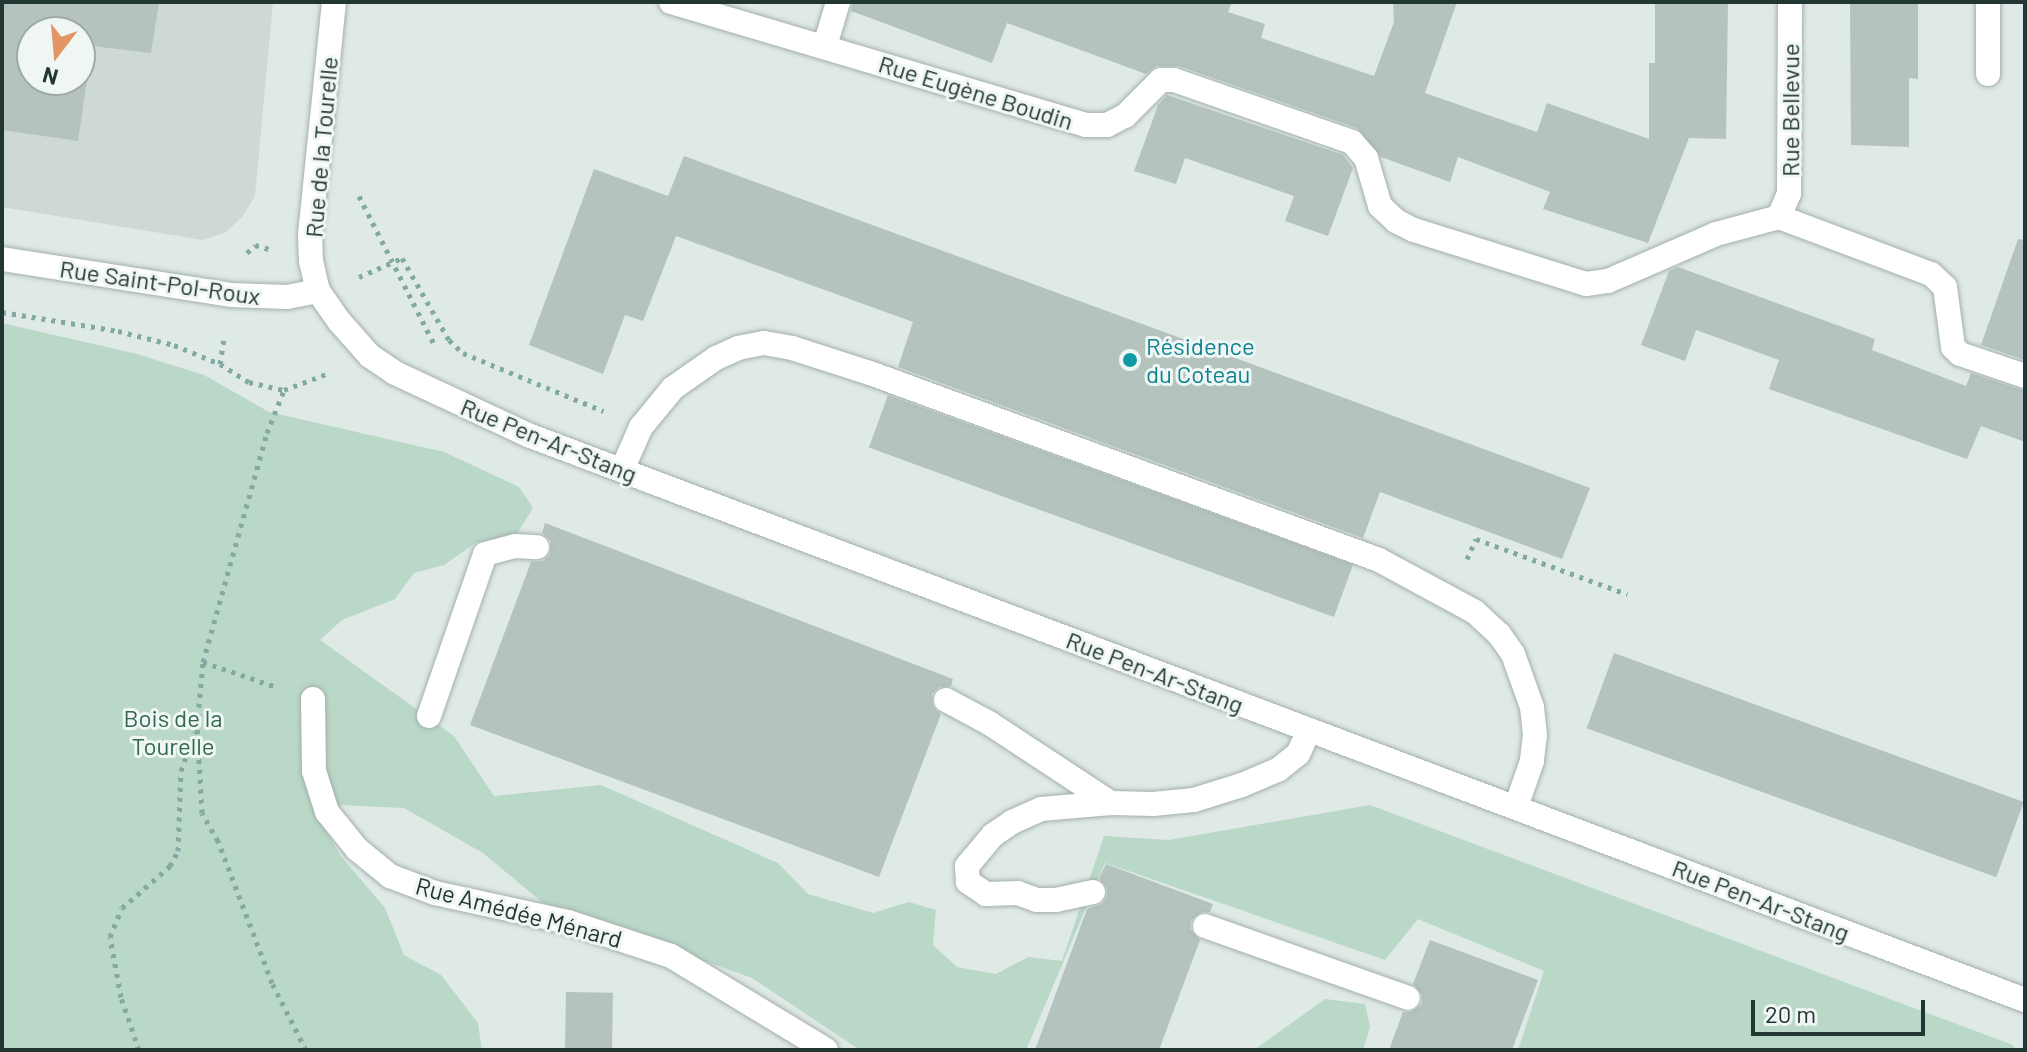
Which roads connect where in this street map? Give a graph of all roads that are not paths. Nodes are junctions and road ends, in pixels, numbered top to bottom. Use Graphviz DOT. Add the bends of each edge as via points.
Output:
graph roads {
  1 [pos="334,2"];
  2 [pos="671,2"];
  3 [pos="838,2"];
  4 [pos="1790,2"];
  5 [pos="1988,2"];
  6 [pos="825,46"];
  7 [pos="1988,74"];
  8 [pos="1779,217"];
  9 [pos="2,259"];
  10 [pos="318,291"];
  11 [pos="2025,376"];
  12 [pos="622,470"];
  13 [pos="537,547"];
  14 [pos="313,699"];
  15 [pos="946,700"];
  16 [pos="429,716"];
  17 [pos="1309,730"];
  18 [pos="1111,803"];
  19 [pos="1516,807"];
  20 [pos="1093,892"];
  21 [pos="1205,926"];
  22 [pos="1408,998"];
  23 [pos="2025,1000"];
  24 [pos="826,1050"];
  1 -- 10 [label="street, Rue de la Tourelle" via="310,234"];
  2 -- 6 [label="street, Rue Eugène Boudin"];
  3 -- 6 [label="street"];
  4 -- 8 [label="street, Rue Bellevue" via="1789,194"];
  5 -- 7 [label="street"];
  6 -- 8 [label="street, Rue Eugène Boudin" via="1086,125 1107,125 1125,116 1161,80 1174,80 1352,142 1366,158 1380,206 1414,230 1586,284 1608,281 1716,234"];
  8 -- 11 [label="street" via="1931,274 1945,287 1953,347"];
  9 -- 10 [label="street, Rue Saint-Pol-Roux" via="232,295 287,297"];
  10 -- 12 [label="street, Rue Pen-Ar-Stang" via="370,356 414,384"];
  12 -- 17 [label="street, Rue Pen-Ar-Stang"];
  12 -- 19 [label="street" via="641,427 673,388 716,358 764,343 792,348 1379,560 1451,596 1499,634 1525,682 1535,735"];
  13 -- 16 [label="street" via="485,554"];
  14 -- 24 [label="street, Rue Amédée Ménard" via="314,771 327,812 357,849 390,876 435,893 568,922 671,956"];
  15 -- 18 [label="street"];
  17 -- 18 [label="street" via="1298,754 1278,770 1242,785 1194,800"];
  17 -- 19 [label="street, Rue Pen-Ar-Stang"];
  18 -- 20 [label="street" via="1041,809 993,835 967,866 968,882 986,894 1056,900"];
  19 -- 23 [label="street, Rue Pen-Ar-Stang"];
  21 -- 22 [label="street"];
}
